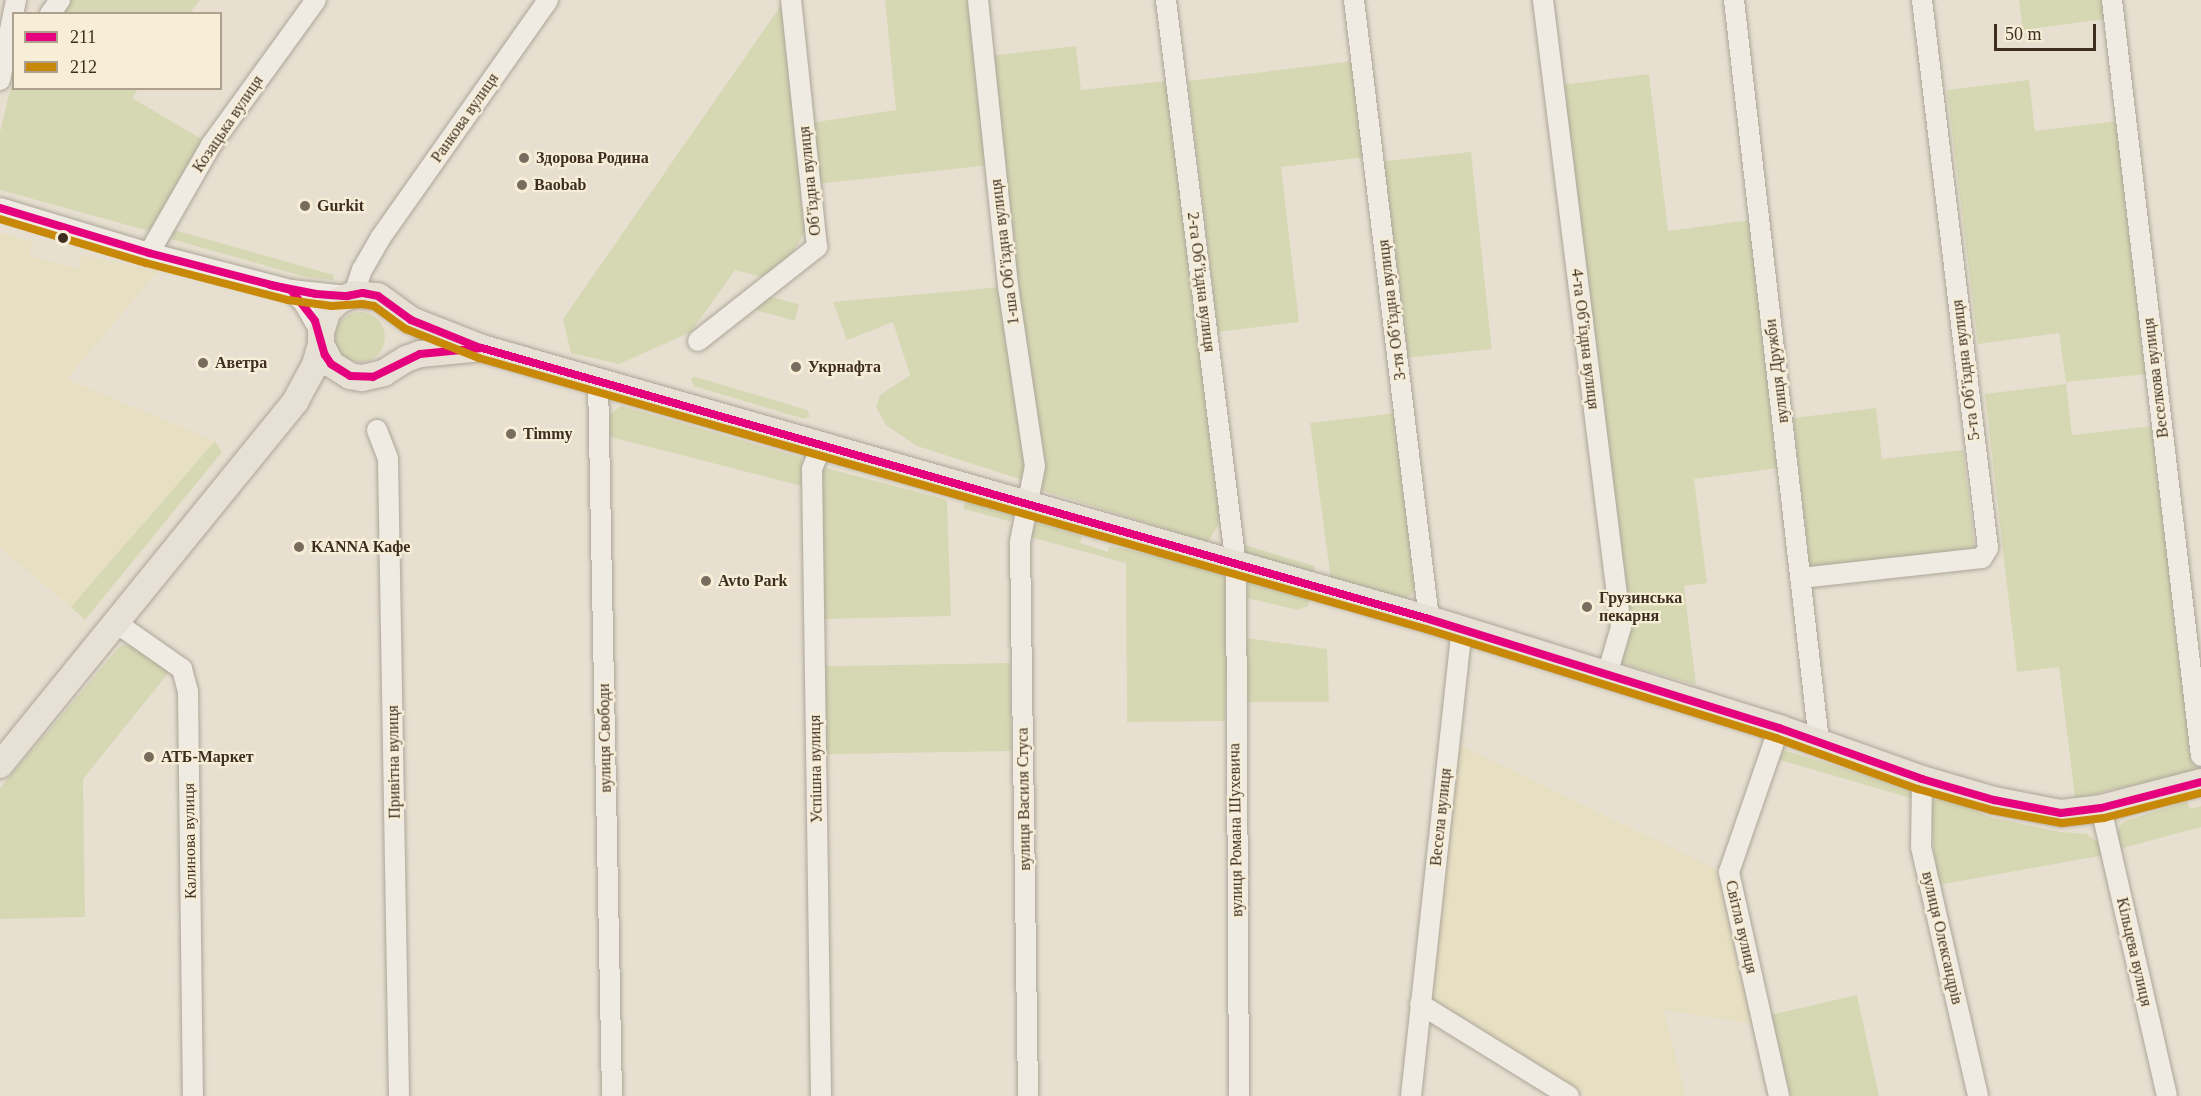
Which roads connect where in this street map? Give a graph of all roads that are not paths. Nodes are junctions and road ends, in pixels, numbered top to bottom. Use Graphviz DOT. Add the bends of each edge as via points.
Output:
graph roads {
  1 [pos="316,0"];
  2 [pos="548,0"];
  3 [pos="791,0"];
  4 [pos="978,0"];
  5 [pos="1166,0"];
  6 [pos="1354,0"];
  7 [pos="1542,0"];
  8 [pos="1734,0"];
  9 [pos="1922,0"];
  10 [pos="2112,0"];
  11 [pos="12,20"];
  12 [pos="12,67"];
  13 [pos="0,82"];
  14 [pos="0,208"];
  15 [pos="149,253"];
  16 [pos="291,290"];
  17 [pos="369,299"];
  18 [pos="321,338"];
  19 [pos="698,341"];
  20 [pos="482,348"];
  21 [pos="393,366"];
  22 [pos="350,376"];
  23 [pos="598,380"];
  24 [pos="295,402"];
  25 [pos="377,430"];
  26 [pos="822,444"];
  27 [pos="1026,503"];
  28 [pos="1236,565"];
  29 [pos="1801,578"];
  30 [pos="1429,619"];
  31 [pos="116,622"];
  32 [pos="1462,629"];
  33 [pos="1607,675"];
  34 [pos="1779,728"];
  35 [pos="1819,742"];
  36 [pos="2201,756"];
  37 [pos="0,765"];
  38 [pos="1922,779"];
  39 [pos="2201,782"];
  40 [pos="2101,808"];
  41 [pos="1420,1004"];
  42 [pos="193,1096"];
  43 [pos="399,1096"];
  44 [pos="612,1096"];
  45 [pos="821,1096"];
  46 [pos="1028,1096"];
  47 [pos="1239,1096"];
  48 [pos="1411,1096"];
  49 [pos="1569,1096"];
  50 [pos="1779,1096"];
  51 [pos="1978,1096"];
  52 [pos="2168,1096"];
  1 -- 15 [label="street, Козацька вулиця" via="211,145"];
  2 -- 17 [label="street, Ранкова вулиця" via="381,237"];
  3 -- 19 [label="street, Обʼїздна вулиця" via="817,247"];
  4 -- 27 [label="street, 1-ша Обʼїздна вулиця" via="1008,286 1035,466"];
  5 -- 28 [label="street, 2-га Обʼїздна вулиця"];
  6 -- 30 [label="street, 3-тя Обʼїздна вулиця"];
  7 -- 33 [label="street, 4-та Обʼїздна вулиця" via="1621,627"];
  8 -- 29 [label="street, вулиця Дружби"];
  9 -- 29 [label="street, 5-та Обʼїздна вулиця" via="1988,548 1982,558"];
  10 -- 36 [label="street, Веселкова вулиця"];
  11 -- 13 [label="street"];
  12 -- 13 [label="street"];
  14 -- 15 [label="street"];
  15 -- 16 [label="street"];
  16 -- 17 [label="street"];
  16 -- 18 [label="street" via="304,303"];
  17 -- 18 [label="main road" via="328,311"];
  17 -- 20 [label="main road" via="426,328"];
  17 -- 21 [label="main road" via="404,324 404,347"];
  18 -- 22 [label="main road" via="331,364"];
  18 -- 24 [label="main road" via="315,365"];
  20 -- 21 [label="main road" via="420,354"];
  20 -- 23 [label="main road"];
  21 -- 22 [label="main road" via="373,377"];
  22 -- 24 [label="main road"];
  23 -- 26 [label="main road"];
  23 -- 44 [label="street, вулиця Свободи"];
  24 -- 31 [label="main road"];
  25 -- 43 [label="street, Привітна вулиця" via="388,459"];
  26 -- 27 [label="main road"];
  26 -- 45 [label="street, Успішна вулиця" via="812,469"];
  27 -- 28 [label="main road"];
  27 -- 46 [label="street, вулиця Василя Стуса" via="1020,542"];
  28 -- 30 [label="main road"];
  28 -- 47 [label="street, вулиця Романа Шухевича"];
  29 -- 35 [label="street, вулиця Дружби"];
  30 -- 32 [label="main road"];
  31 -- 37 [label="main road"];
  31 -- 42 [label="street, Калинова вулиця" via="182,669 188,692"];
  32 -- 33 [label="main road"];
  32 -- 41 [label="street, Весела вулиця"];
  33 -- 34 [label="main road"];
  34 -- 35 [label="main road"];
  34 -- 50 [label="street, Світла вулиця" via="1729,872"];
  35 -- 38 [label="main road"];
  38 -- 40 [label="main road" via="1994,800 2061,813"];
  38 -- 51 [label="street, вулиця Олександрів" via="1921,847"];
  39 -- 40 [label="main road"];
  40 -- 52 [label="street, Кільцева вулиця"];
  41 -- 48 [label="street, Весела вулиця"];
  41 -- 49 [label="street"];
}
